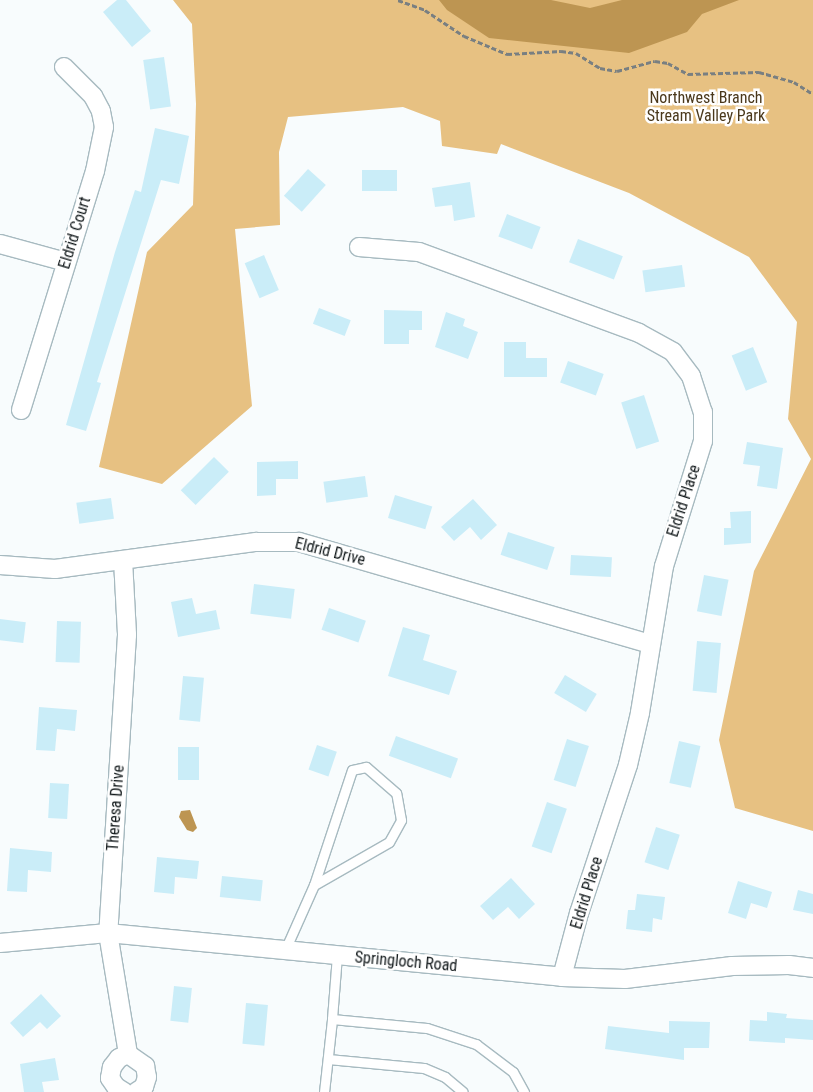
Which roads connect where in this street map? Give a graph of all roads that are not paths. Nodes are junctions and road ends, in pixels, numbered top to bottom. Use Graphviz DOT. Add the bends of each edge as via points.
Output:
graph roads {
  1 [pos="64,67"];
  2 [pos="0,244"];
  3 [pos="359,247"];
  4 [pos="66,262"];
  5 [pos="21,410"];
  6 [pos="123,560"];
  7 [pos="0,565"];
  8 [pos="650,644"];
  9 [pos="314,885"];
  10 [pos="108,933"];
  11 [pos="0,943"];
  12 [pos="285,950"];
  13 [pos="337,955"];
  14 [pos="813,968"];
  15 [pos="562,977"];
  16 [pos="332,1020"];
  17 [pos="128,1054"];
  18 [pos="328,1059"];
  19 [pos="124,1092"];
  20 [pos="136,1092"];
  21 [pos="324,1092"];
  22 [pos="463,1092"];
  23 [pos="524,1092"];
  1 -- 4 [label="street, Eldrid Court" via="93,96 101,111 104,127 95,171"];
  2 -- 4 [label="street"];
  3 -- 8 [label="street, Eldrid Place" via="419,252 638,333 673,352 692,376 703,412 703,441 664,566"];
  4 -- 5 [label="street, Eldrid Court"];
  6 -- 7 [label="street, Eldrid Drive" via="55,569"];
  6 -- 8 [label="street, Eldrid Drive" via="256,542 299,542"];
  6 -- 10 [label="street, Theresa Drive" via="127,635"];
  8 -- 15 [label="street, Eldrid Place" via="628,765 579,913"];
  9 -- 9 [label="lane" via="389,842 401,820 396,793 366,767 352,770"];
  9 -- 12 [label="lane"];
  10 -- 11 [label="street, Springloch Road"];
  10 -- 12 [label="street, Springloch Road"];
  10 -- 17 [label="street, Theresa Drive"];
  12 -- 13 [label="street, Springloch Road"];
  13 -- 15 [label="street, Springloch Road"];
  13 -- 16 [label="lane"];
  14 -- 15 [label="street, Springloch Road" via="732,966 624,979"];
  16 -- 18 [label="lane"];
  16 -- 23 [label="lane" via="427,1028 476,1044 513,1072"];
  17 -- 19 [label="street" via="119,1058 112,1067 110,1078"];
  17 -- 20 [label="street" via="145,1066 147,1077 144,1087"];
  18 -- 21 [label="lane"];
  18 -- 22 [label="lane" via="424,1068 445,1076"];
}
